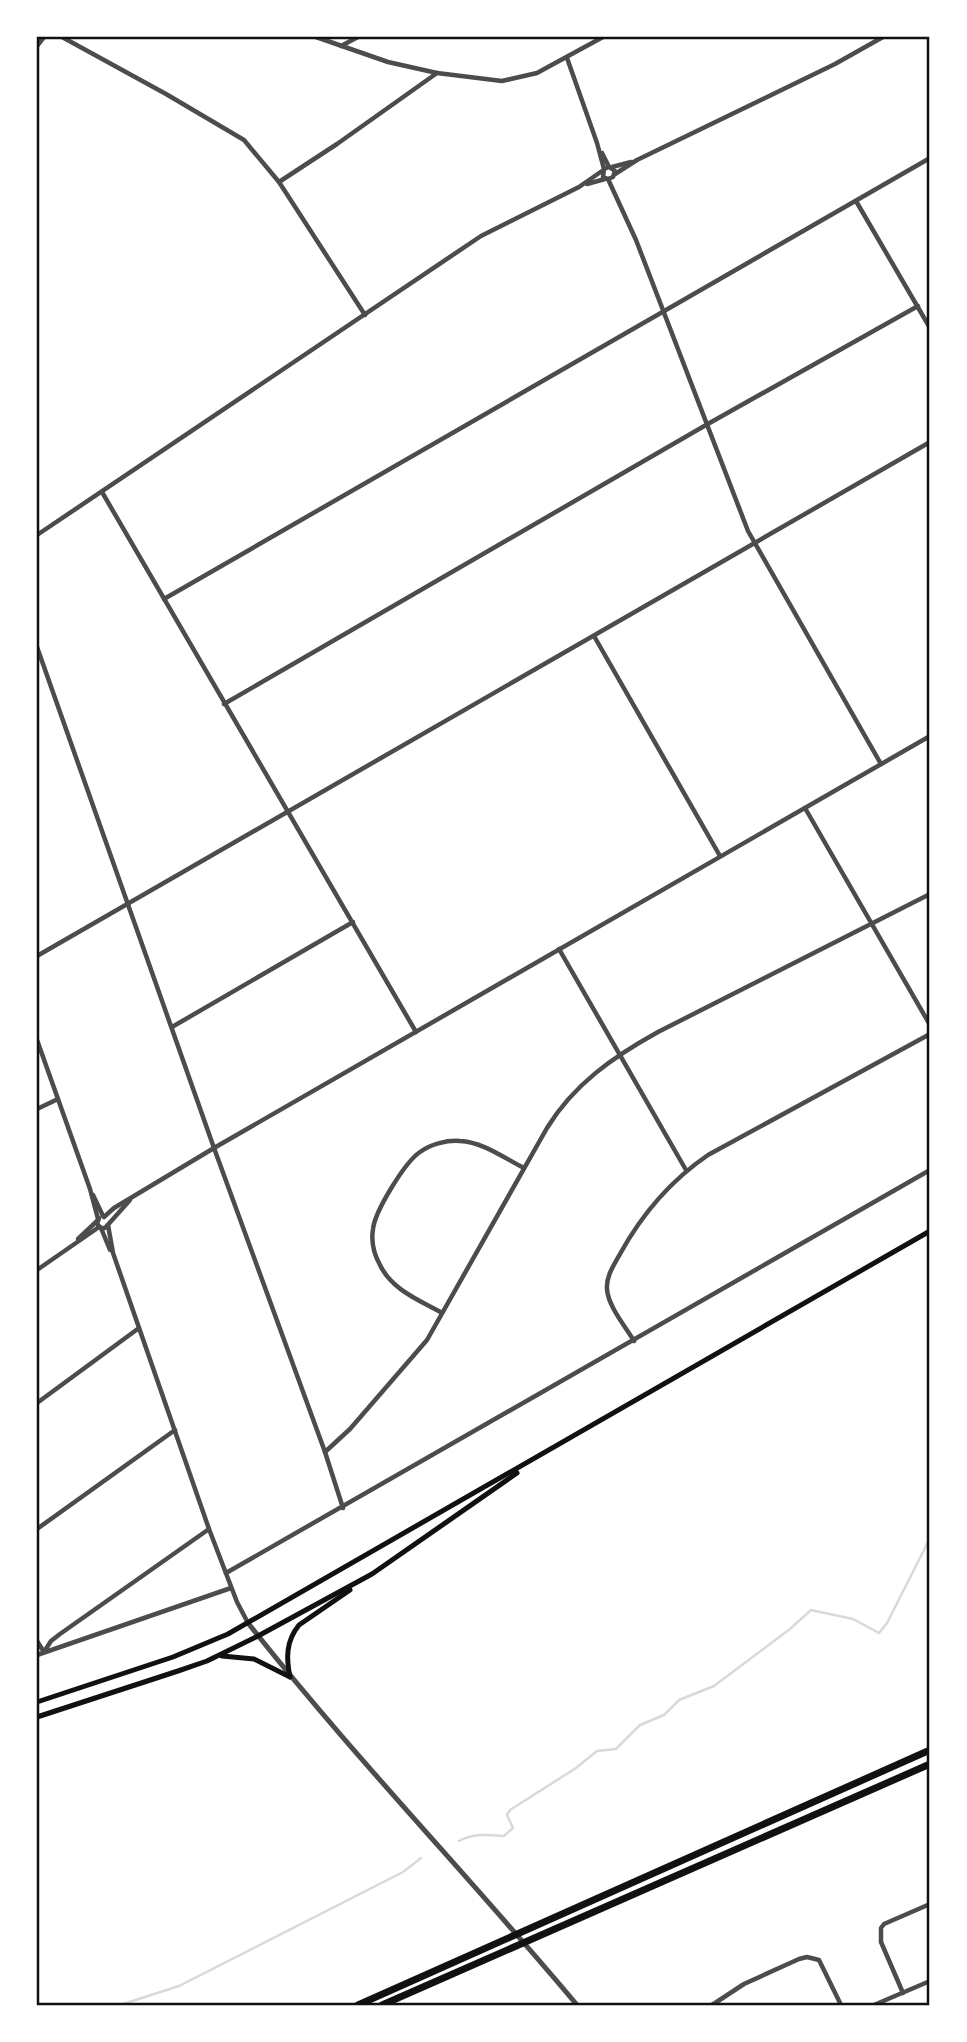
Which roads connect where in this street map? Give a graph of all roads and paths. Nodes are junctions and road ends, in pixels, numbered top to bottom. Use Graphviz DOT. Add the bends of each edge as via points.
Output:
graph roads {
  1 [pos="44,37"];
  2 [pos="62,37"];
  3 [pos="316,37"];
  4 [pos="358,37"];
  5 [pos="603,37"];
  6 [pos="883,37"];
  7 [pos="37,46"];
  8 [pos="341,46"];
  9 [pos="567,58"];
  10 [pos="437,73"];
  11 [pos="930,158"];
  12 [pos="637,160"];
  13 [pos="607,168"];
  14 [pos="610,177"];
  15 [pos="279,183"];
  16 [pos="579,187"];
  17 [pos="856,201"];
  18 [pos="918,306"];
  19 [pos="663,311"];
  20 [pos="365,315"];
  21 [pos="928,317"];
  22 [pos="930,328"];
  23 [pos="706,425"];
  24 [pos="930,442"];
  25 [pos="102,492"];
  26 [pos="37,535"];
  27 [pos="754,544"];
  28 [pos="164,599"];
  29 [pos="594,636"];
  30 [pos="37,647"];
  31 [pos="224,704"];
  32 [pos="930,736"];
  33 [pos="881,764"];
  34 [pos="805,808"];
  35 [pos="287,812"];
  36 [pos="720,856"];
  37 [pos="930,894"];
  38 [pos="128,904"];
  39 [pos="353,922"];
  40 [pos="871,924"];
  41 [pos="559,949"];
  42 [pos="37,956"];
  43 [pos="930,1025"];
  44 [pos="172,1027"];
  45 [pos="416,1032"];
  46 [pos="930,1034"];
  47 [pos="37,1040"];
  48 [pos="620,1053"];
  49 [pos="58,1098"];
  50 [pos="37,1110"];
  51 [pos="214,1148"];
  52 [pos="524,1168"];
  53 [pos="686,1170"];
  54 [pos="930,1170"];
  55 [pos="133,1197"];
  56 [pos="100,1221"];
  57 [pos="108,1225"];
  58 [pos="930,1231"];
  59 [pos="113,1253"];
  60 [pos="37,1270"];
  61 [pos="442,1313"];
  62 [pos="139,1328"];
  63 [pos="634,1341"];
  64 [pos="37,1403"];
  65 [pos="175,1430"];
  66 [pos="549,1451"];
  67 [pos="325,1452"];
  68 [pos="343,1508"];
  69 [pos="37,1530"];
  70 [pos="209,1530"];
  71 [pos="226,1573"];
  72 [pos="372,1574"];
  73 [pos="231,1588"];
  74 [pos="248,1623"];
  75 [pos="258,1636"];
  76 [pos="37,1641"];
  77 [pos="44,1652"];
  78 [pos="37,1655"];
  79 [pos="216,1657"];
  80 [pos="290,1678"];
  81 [pos="37,1702"];
  82 [pos="37,1717"];
  83 [pos="930,1750"];
  84 [pos="930,1764"];
  85 [pos="930,1904"];
  86 [pos="930,1981"];
  87 [pos="903,1993"];
  88 [pos="358,2005"];
  89 [pos="382,2005"];
  90 [pos="577,2005"];
  91 [pos="712,2005"];
  92 [pos="841,2005"];
  93 [pos="874,2005"];
  1 -- 7 [label="street"];
  2 -- 15 [label="street" via="238,136"];
  3 -- 8 [label="street"];
  4 -- 8 [label="street"];
  5 -- 9 [label="street"];
  6 -- 12 [label="street"];
  8 -- 10 [label="street"];
  9 -- 10 [label="street" via="529,76 502,81"];
  9 -- 13 [label="street"];
  10 -- 15 [label="street"];
  11 -- 17 [label="street"];
  12 -- 13 [label="street"];
  12 -- 14 [label="street"];
  13 -- 14 [label="street"];
  13 -- 14 [label="street"];
  13 -- 16 [label="street"];
  14 -- 16 [label="street"];
  14 -- 19 [label="street"];
  15 -- 20 [label="street"];
  16 -- 20 [label="street" via="490,231"];
  17 -- 18 [label="street"];
  17 -- 19 [label="street"];
  18 -- 21 [label="street"];
  18 -- 23 [label="street"];
  19 -- 23 [label="street"];
  19 -- 28 [label="street"];
  20 -- 25 [label="street"];
  21 -- 22 [label="street"];
  23 -- 27 [label="street"];
  23 -- 31 [label="street"];
  24 -- 27 [label="street"];
  25 -- 26 [label="street"];
  25 -- 28 [label="street"];
  27 -- 29 [label="street"];
  27 -- 33 [label="street"];
  28 -- 31 [label="street"];
  29 -- 35 [label="street"];
  29 -- 36 [label="street"];
  30 -- 38 [label="street"];
  31 -- 35 [label="street"];
  32 -- 33 [label="street"];
  33 -- 34 [label="street"];
  34 -- 36 [label="street"];
  34 -- 40 [label="street"];
  35 -- 38 [label="street"];
  35 -- 39 [label="street"];
  36 -- 41 [label="street"];
  37 -- 40 [label="street"];
  38 -- 42 [label="street"];
  38 -- 44 [label="street"];
  39 -- 44 [label="street"];
  39 -- 45 [label="street"];
  40 -- 43 [label="street"];
  40 -- 48 [label="street"];
  41 -- 45 [label="street"];
  41 -- 48 [label="street"];
  44 -- 51 [label="street"];
  45 -- 51 [label="street"];
  46 -- 53 [label="street"];
  47 -- 49 [label="street"];
  48 -- 52 [label="street" via="556,1113"];
  48 -- 53 [label="street"];
  49 -- 50 [label="street"];
  49 -- 56 [label="street"];
  51 -- 55 [label="street"];
  51 -- 67 [label="street"];
  52 -- 61 [label="street"];
  52 -- 61 [label="street" via="472,1142 438,1143 411,1160 377,1215 373,1245 387,1277"];
  53 -- 63 [label="street" via="632,1232 608,1278 609,1298"];
  54 -- 63 [label="street"];
  55 -- 56 [label="street"];
  55 -- 57 [label="street"];
  56 -- 57 [label="street"];
  56 -- 57 [label="street" via="108,1219"];
  56 -- 59 [label="street"];
  56 -- 60 [label="street"];
  57 -- 59 [label="street"];
  58 -- 66 [label="main road"];
  59 -- 62 [label="street"];
  61 -- 67 [label="street" via="417,1353"];
  62 -- 64 [label="street"];
  62 -- 65 [label="street"];
  63 -- 68 [label="street"];
  65 -- 69 [label="street"];
  65 -- 70 [label="street"];
  66 -- 72 [label="main road"];
  66 -- 74 [label="main road"];
  67 -- 68 [label="street"];
  68 -- 71 [label="street"];
  70 -- 71 [label="street"];
  70 -- 77 [label="street" via="60,1634"];
  71 -- 73 [label="street"];
  72 -- 75 [label="main road"];
  72 -- 80 [label="main road" via="299,1625 287,1655"];
  73 -- 74 [label="street"];
  73 -- 77 [label="street"];
  74 -- 75 [label="street"];
  74 -- 81 [label="main road" via="200,1647"];
  75 -- 79 [label="main road"];
  75 -- 80 [label="street"];
  76 -- 77 [label="street"];
  77 -- 78 [label="street"];
  79 -- 80 [label="main road" via="254,1658"];
  79 -- 82 [label="main road"];
  80 -- 90 [label="street"];
  83 -- 88 [label="highway"];
  84 -- 89 [label="highway"];
  85 -- 87 [label="street" via="881,1928 881,1942"];
  86 -- 87 [label="street"];
  87 -- 93 [label="street"];
  91 -- 92 [label="street" via="744,1984 807,1957 818,1960"];
}
